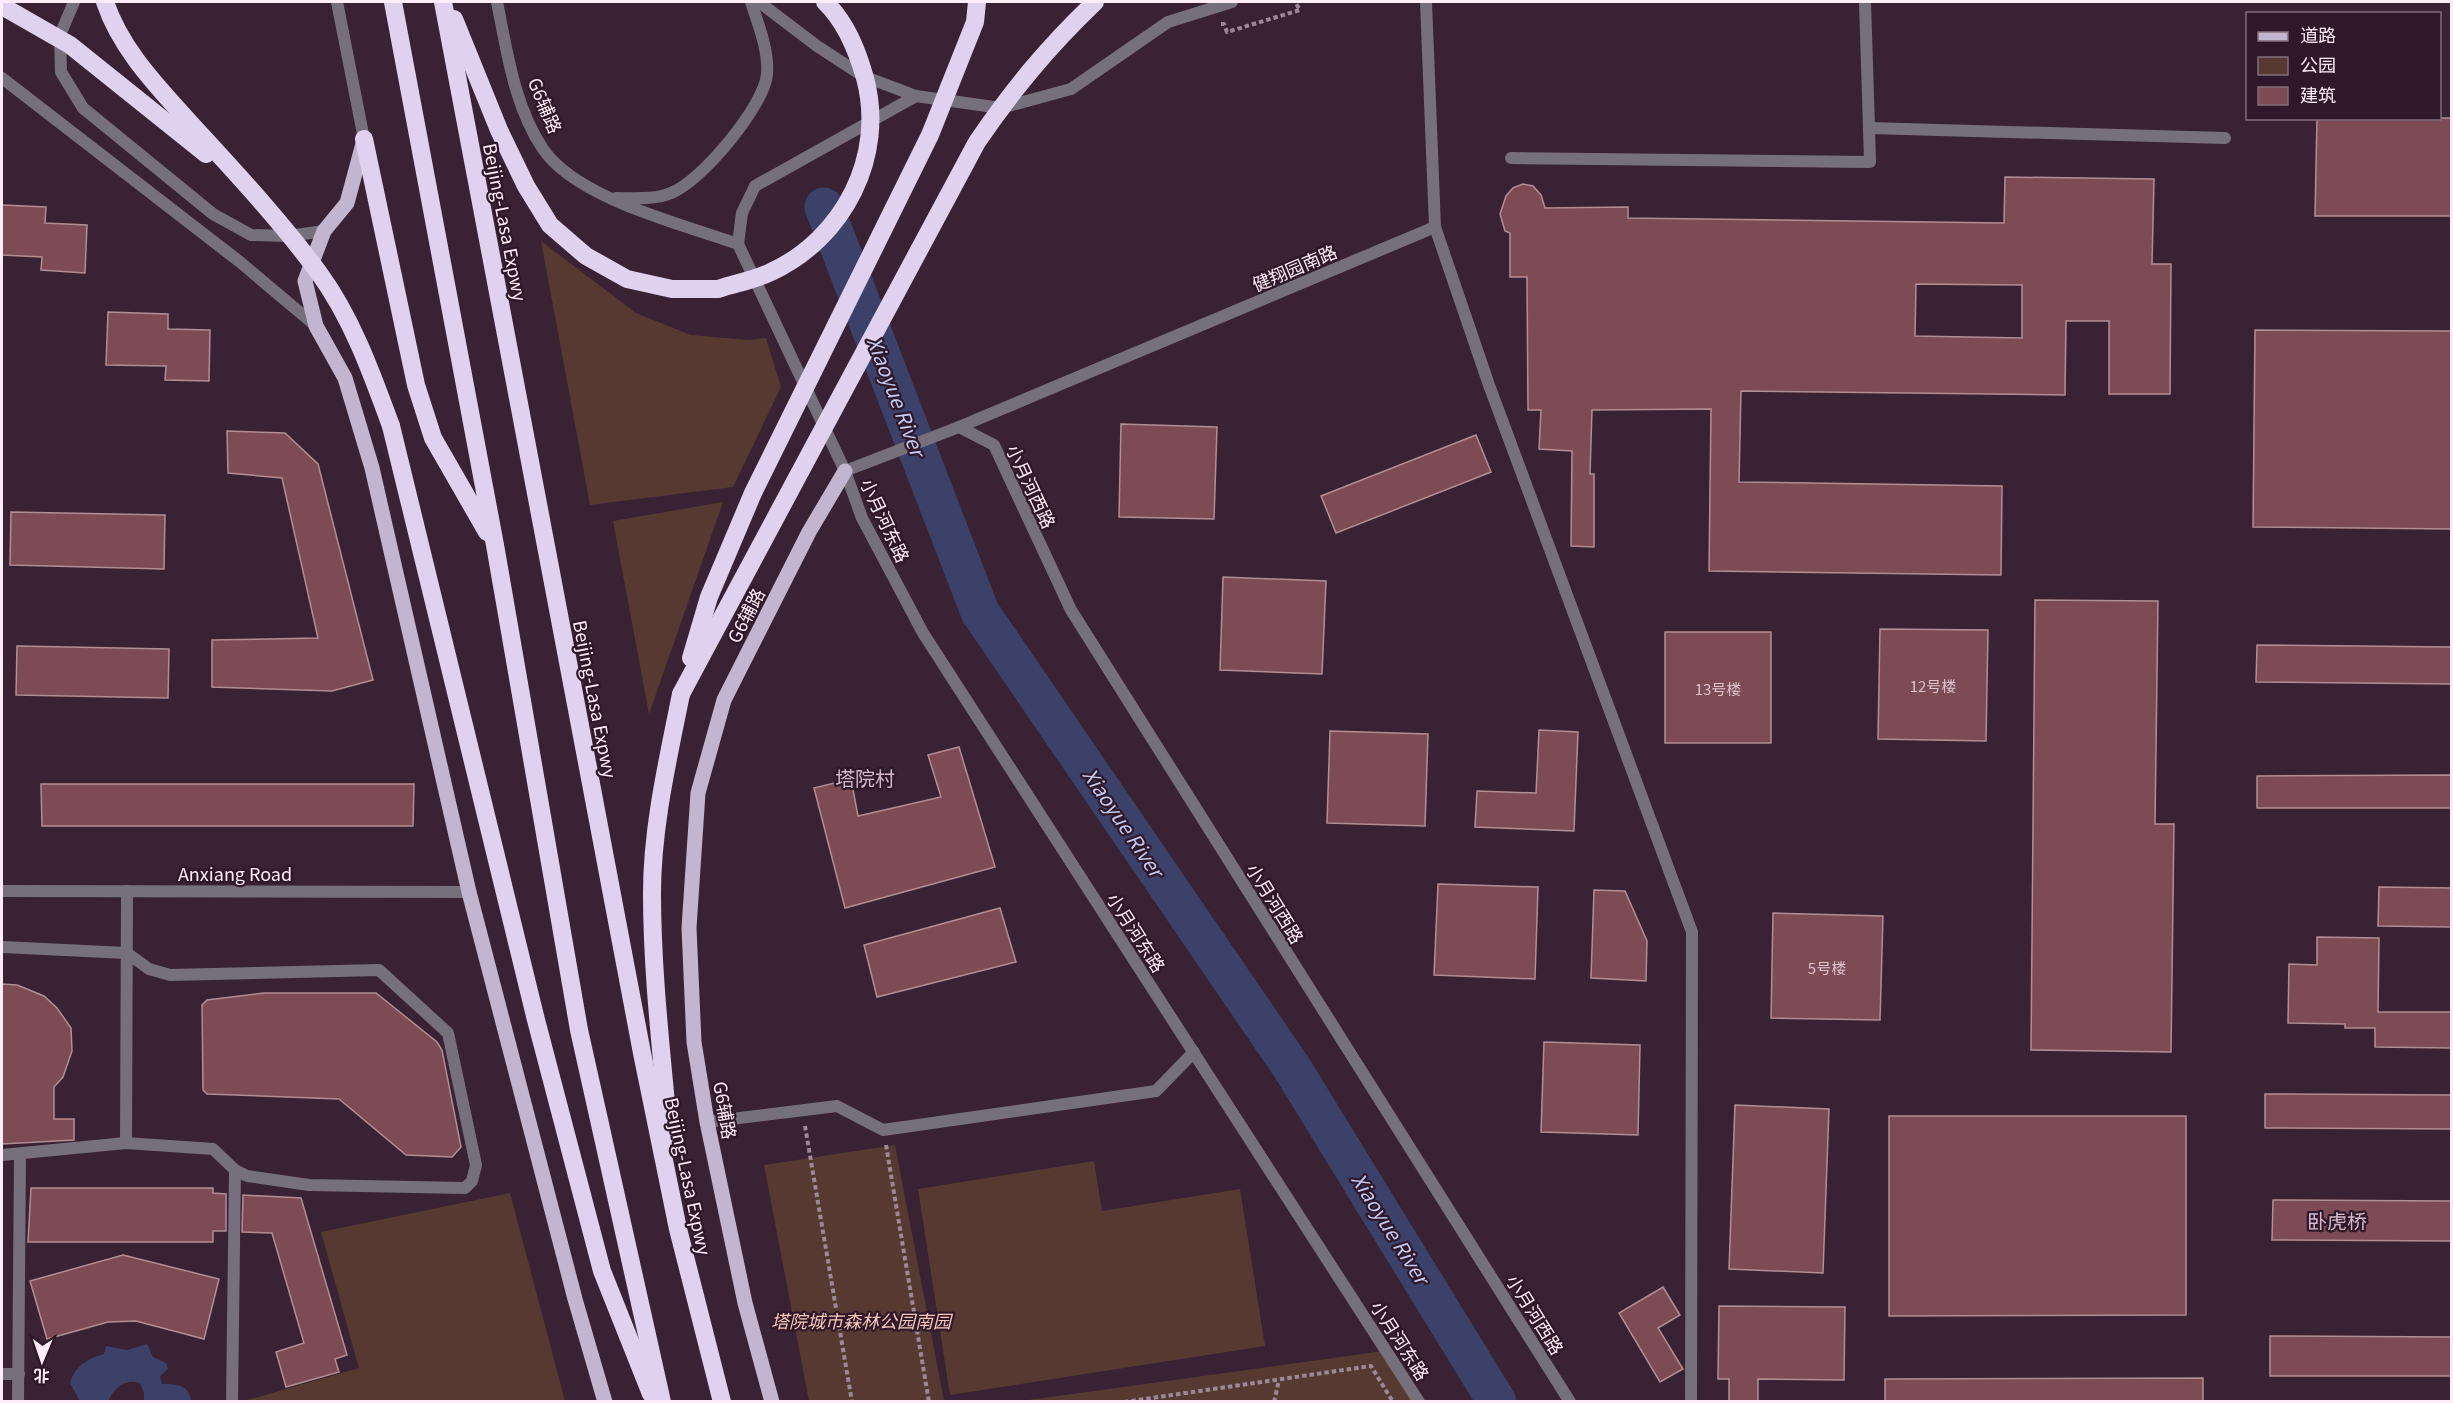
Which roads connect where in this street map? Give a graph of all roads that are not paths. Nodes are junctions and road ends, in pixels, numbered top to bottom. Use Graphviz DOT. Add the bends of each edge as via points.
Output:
graph roads {
  1 [pos="74,2"];
  2 [pos="105,2"];
  3 [pos="337,2"];
  4 [pos="393,2"];
  5 [pos="445,2"];
  6 [pos="497,2"];
  7 [pos="752,2"];
  8 [pos="759,2"];
  9 [pos="825,2"];
  10 [pos="977,2"];
  11 [pos="1095,2"];
  12 [pos="1232,2"];
  13 [pos="1426,2"];
  14 [pos="1865,2"];
  15 [pos="2,6"];
  16 [pos="2,78"];
  17 [pos="916,96"];
  18 [pos="1869,128"];
  19 [pos="2225,138"];
  20 [pos="364,139"];
  21 [pos="1511,158"];
  22 [pos="246,185"];
  23 [pos="606,198"];
  24 [pos="1434,227"];
  25 [pos="324,231"];
  26 [pos="738,244"];
  27 [pos="316,326"];
  28 [pos="959,427"];
  29 [pos="845,471"];
  30 [pos="495,545"];
  31 [pos="681,694"];
  32 [pos="2,891"];
  33 [pos="127,891"];
  34 [pos="469,892"];
  35 [pos="2,947"];
  36 [pos="126,953"];
  37 [pos="1194,1052"];
  38 [pos="707,1122"];
  39 [pos="126,1143"];
  40 [pos="2,1155"];
  41 [pos="20,1155"];
  42 [pos="235,1170"];
  43 [pos="678,1229"];
  44 [pos="2,1374"];
  45 [pos="19,1374"];
  46 [pos="18,1401"];
  47 [pos="232,1401"];
  48 [pos="605,1401"];
  49 [pos="654,1401"];
  50 [pos="662,1401"];
  51 [pos="724,1401"];
  52 [pos="772,1401"];
  53 [pos="1419,1401"];
  54 [pos="1570,1401"];
  55 [pos="1691,1401"];
  1 -- 25 [label="street" via="60,35 62,72 83,108 213,214 251,235 289,236"];
  2 -- 22 [label="highway, bridge" via="142,69"];
  3 -- 20 [label="street"];
  4 -- 30 [label="highway"];
  5 -- 9 [label="highway, bridge" via="499,130 550,225 586,256 627,279 672,289 718,289 772,272 811,246 849,205 868,156 871,101 856,46"];
  5 -- 43 [label="highway, Beijing-Lasa Expwy"];
  6 -- 23 [label="street, G6辅路" via="510,67 527,121 544,151"];
  7 -- 23 [label="street" via="763,38 767,74 759,102 744,124 693,178 672,193 649,198"];
  8 -- 17 [label="street" via="863,76"];
  10 -- 31 [label="highway, bridge" via="975,22 930,135 753,493 709,597"];
  11 -- 31 [label="highway, bridge" via="1048,47 977,142"];
  12 -- 17 [label="street" via="1168,22 1071,89 1001,108"];
  13 -- 24 [label="street"];
  14 -- 18 [label="street"];
  15 -- 22 [label="highway, bridge" via="70,45"];
  16 -- 27 [label="street" via="240,262"];
  17 -- 26 [label="street" via="755,186 742,213"];
  18 -- 19 [label="street"];
  18 -- 21 [label="street" via="1870,162"];
  20 -- 25 [label="main road" via="347,203"];
  20 -- 30 [label="highway" via="416,385 430,427"];
  22 -- 49 [label="highway, bridge" via="320,274 356,338 391,426 602,1271"];
  23 -- 26 [label="street, G6辅路"];
  24 -- 28 [label="street, 健翔园南路"];
  24 -- 55 [label="street" via="1692,932"];
  25 -- 27 [label="main road" via="305,281"];
  26 -- 29 [label="street"];
  27 -- 34 [label="main road" via="345,378 372,468"];
  28 -- 29 [label="street, 健翔园南路"];
  28 -- 54 [label="street, 小月河西路" via="994,445 1071,610"];
  29 -- 37 [label="street, 小月河东路" via="862,518 923,633"];
  29 -- 38 [label="main road, G6辅路" via="808,532 724,700 698,794 689,927 694,1042"];
  30 -- 50 [label="highway" via="579,1030"];
  31 -- 43 [label="highway" via="661,793 652,892 657,1008"];
  32 -- 33 [label="street, Anxiang Road"];
  33 -- 34 [label="street, Anxiang Road"];
  33 -- 36 [label="street"];
  34 -- 48 [label="main road"];
  35 -- 36 [label="street"];
  36 -- 39 [label="street"];
  36 -- 42 [label="street" via="149,969 170,975 379,970 448,1033 476,1165 472,1181 465,1188 309,1185 247,1176"];
  37 -- 38 [label="street" via="1156,1091 883,1130 837,1106"];
  37 -- 53 [label="street, 小月河东路"];
  38 -- 52 [label="main road, G6辅路" via="744,1303"];
  39 -- 41 [label="street"];
  39 -- 42 [label="street" via="213,1149"];
  40 -- 41 [label="street"];
  41 -- 45 [label="street"];
  42 -- 47 [label="street"];
  43 -- 51 [label="highway, Beijing-Lasa Expwy" via="713,1372"];
  44 -- 45 [label="street"];
  45 -- 46 [label="street"];
}
